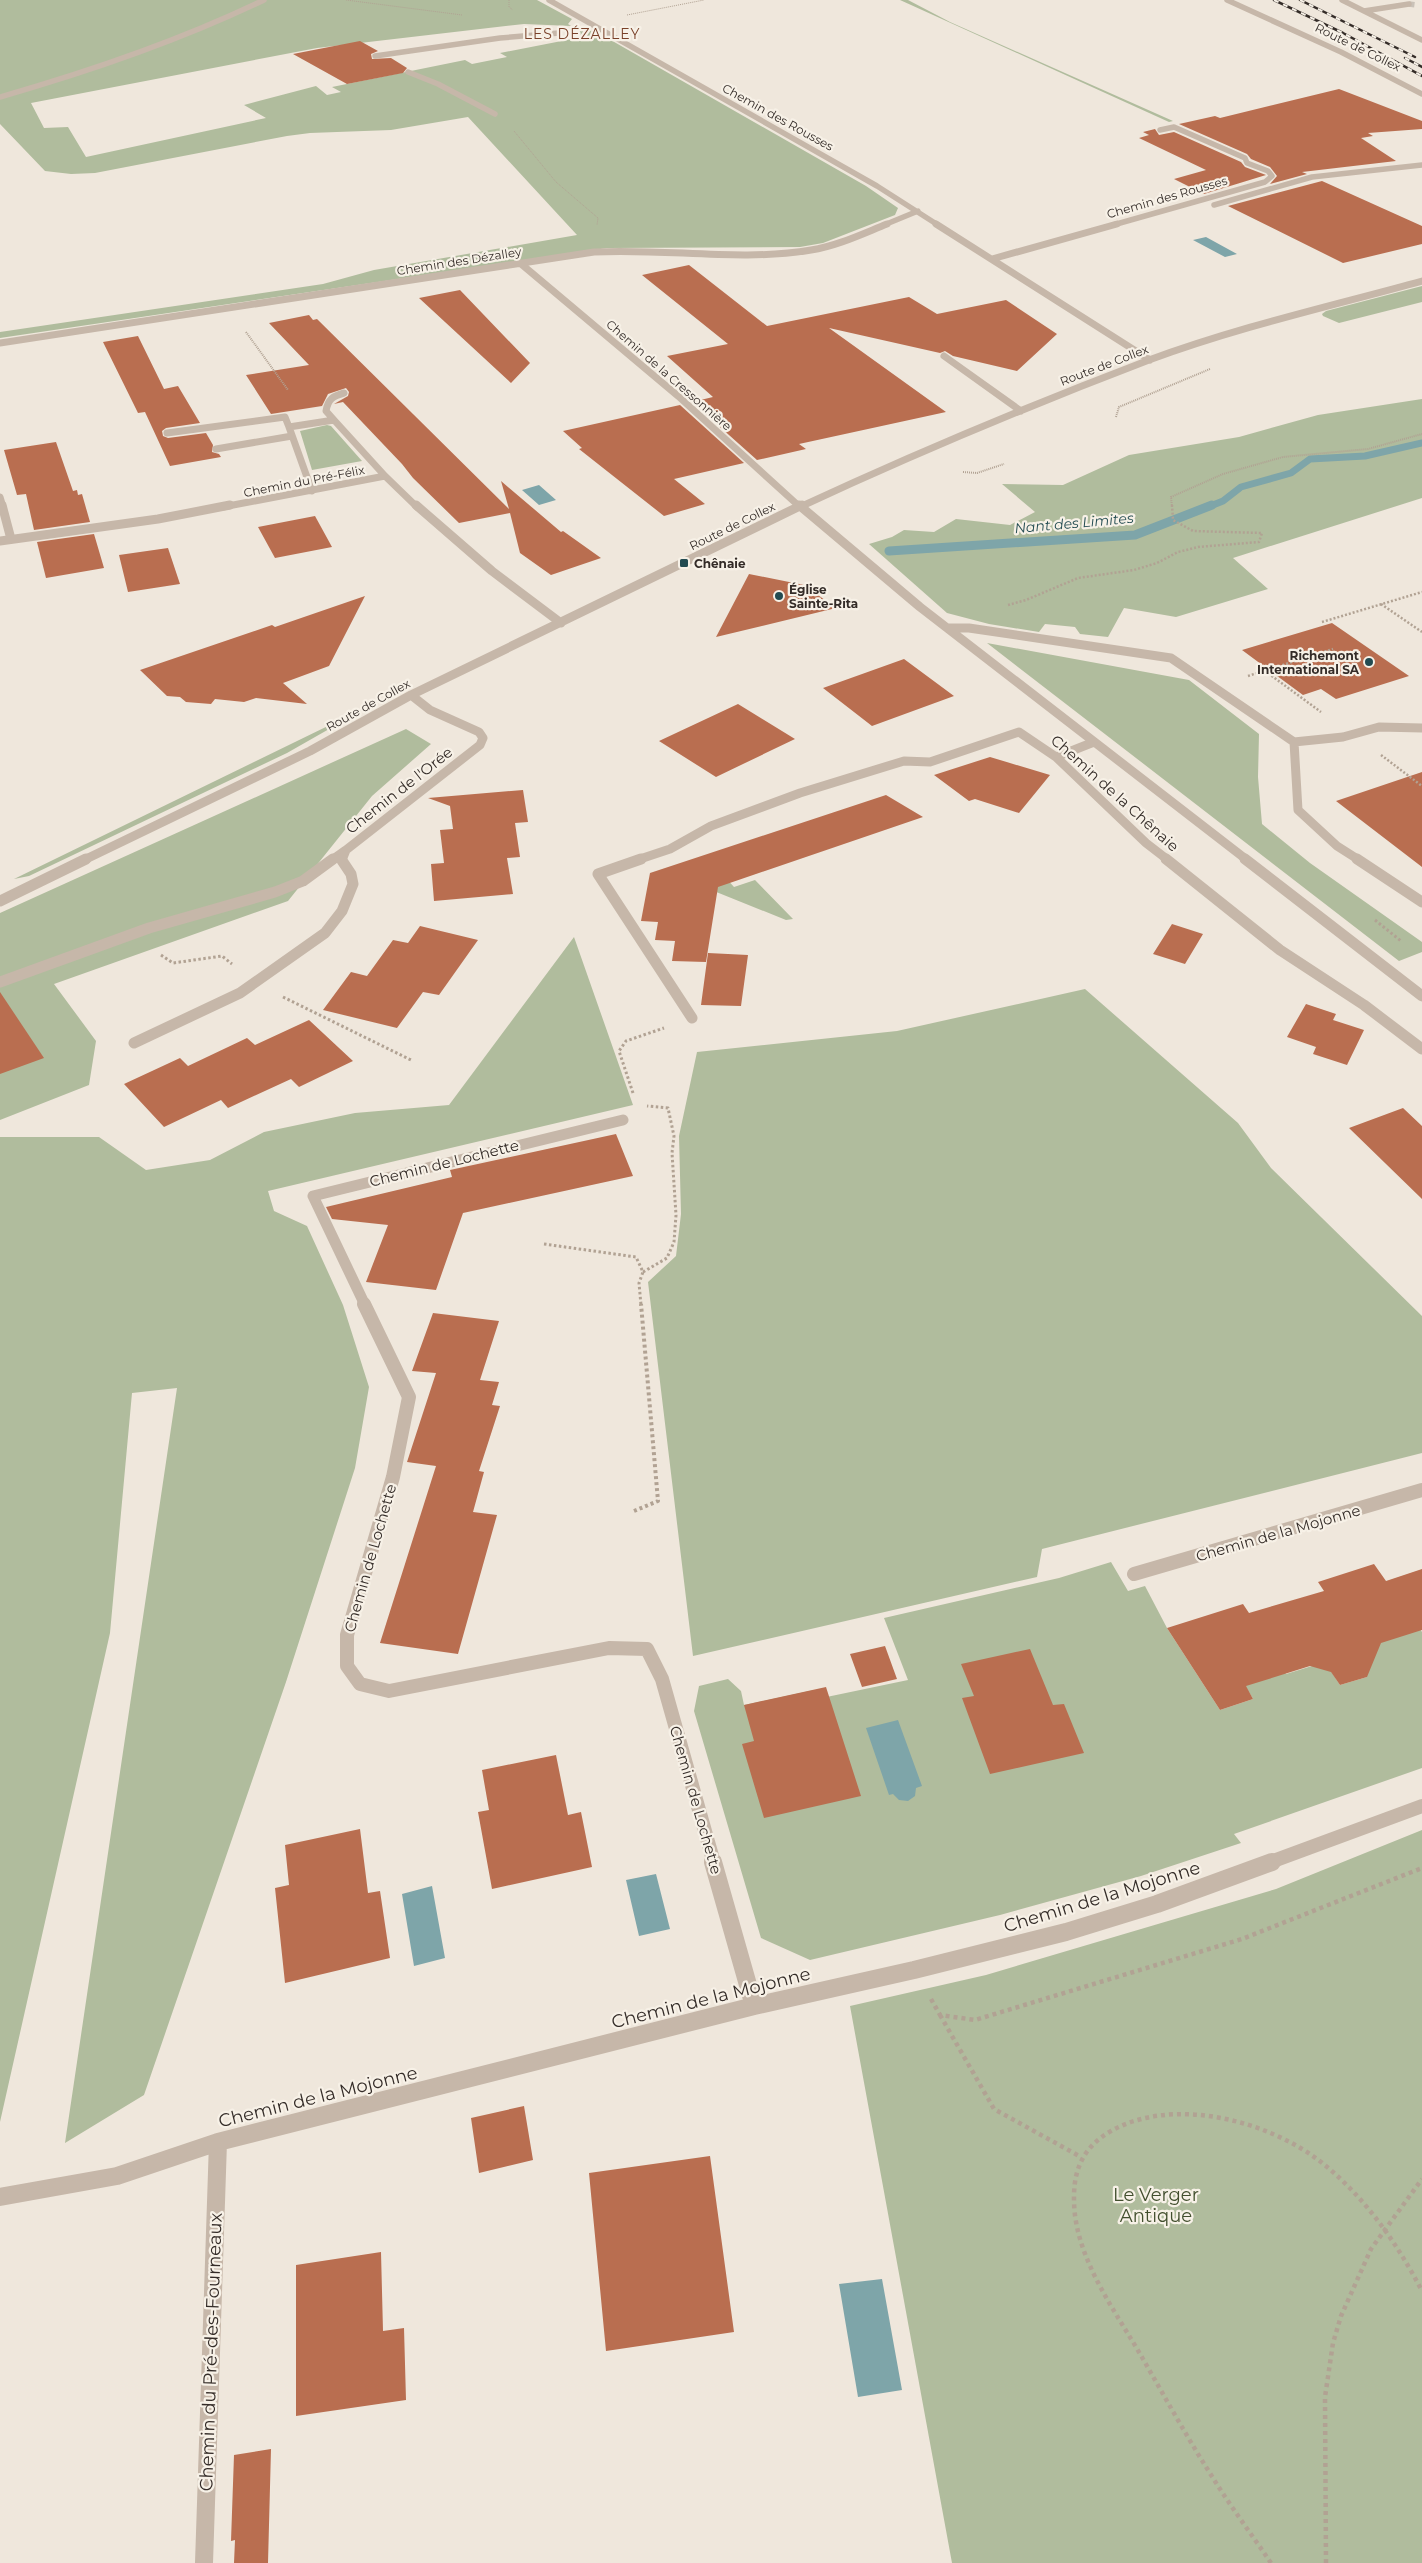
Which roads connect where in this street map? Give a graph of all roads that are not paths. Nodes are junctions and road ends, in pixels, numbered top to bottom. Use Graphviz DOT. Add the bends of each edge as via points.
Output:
graph roads {
  1 [pos="264,0"];
  2 [pos="549,0"];
  3 [pos="1227,0"];
  4 [pos="1342,0"];
  5 [pos="1408,4"];
  6 [pos="1364,11"];
  7 [pos="559,33"];
  8 [pos="1422,40"];
  9 [pos="375,56"];
  10 [pos="408,72"];
  11 [pos="1422,94"];
  12 [pos="0,97"];
  13 [pos="495,114"];
  14 [pos="1160,130"];
  15 [pos="1422,165"];
  16 [pos="1214,205"];
  17 [pos="918,211"];
  18 [pos="992,259"];
  19 [pos="520,263"];
  20 [pos="1422,281"];
  21 [pos="0,344"];
  22 [pos="944,356"];
  23 [pos="1150,360"];
  24 [pos="344,393"];
  25 [pos="1021,411"];
  26 [pos="334,420"];
  27 [pos="289,427"];
  28 [pos="167,433"];
  29 [pos="292,436"];
  30 [pos="216,449"];
  31 [pos="385,476"];
  32 [pos="312,491"];
  33 [pos="0,497"];
  34 [pos="801,506"];
  35 [pos="11,539"];
  36 [pos="0,541"];
  37 [pos="561,623"];
  38 [pos="948,628"];
  39 [pos="411,695"];
  40 [pos="1422,728"];
  41 [pos="1094,742"];
  42 [pos="1294,742"];
  43 [pos="1056,757"];
  44 [pos="346,850"];
  45 [pos="0,901"];
  46 [pos="1422,902"];
  47 [pos="0,982"];
  48 [pos="1422,996"];
  49 [pos="692,1018"];
  50 [pos="134,1043"];
  51 [pos="1422,1049"];
  52 [pos="623,1120"];
  53 [pos="1422,1490"];
  54 [pos="1134,1574"];
  55 [pos="1422,1806"];
  56 [pos="754,2006"];
  57 [pos="218,2142"];
  58 [pos="0,2197"];
  59 [pos="204,2563"];
  1 -- 12 [label="street" via="116,62"];
  2 -- 17 [label="street, Chemin des Rousses"];
  3 -- 11 [label="street, Route de Collex" via="1341,52"];
  4 -- 6 [label="street"];
  5 -- 6 [label="street"];
  6 -- 8 [label="street"];
  7 -- 9 [label="street"];
  10 -- 13 [label="street"];
  14 -- 18 [label="street, Chemin des Rousses" via="1174,127 1206,140 1268,171 1272,178"];
  15 -- 16 [label="street" via="1319,176"];
  17 -- 18 [label="street, Chemin des Rousses"];
  17 -- 19 [label="street, Chemin des Dézalley" via="831,244 806,250 615,250"];
  18 -- 23 [label="street, Chemin des Rousses"];
  19 -- 21 [label="street, Chemin des Dézalley"];
  19 -- 34 [label="street, Chemin de la Cressonnière" via="678,396"];
  20 -- 23 [label="street, Route de Collex" via="1275,320"];
  22 -- 25 [label="street"];
  23 -- 25 [label="street, Route de Collex"];
  24 -- 26 [label="street" via="332,396 327,402 326,411"];
  25 -- 34 [label="street, Route de Collex"];
  26 -- 27 [label="street"];
  26 -- 31 [label="street"];
  27 -- 28 [label="street" via="285,417"];
  27 -- 29 [label="street"];
  29 -- 30 [label="street"];
  29 -- 32 [label="street"];
  31 -- 32 [label="street, Chemin du Pré-Félix"];
  31 -- 37 [label="street, Chemin du Pré-Félix" via="448,534"];
  32 -- 35 [label="street, Chemin du Pré-Félix" via="158,519"];
  33 -- 35 [label="street"];
  34 -- 37 [label="street, Route de Collex"];
  34 -- 38 [label="street, Chemin de la Chênaie"];
  35 -- 36 [label="street, Chemin du Pré-Félix"];
  37 -- 39 [label="street, Route de Collex"];
  38 -- 41 [label="street, Chemin de la Chênaie"];
  38 -- 42 [label="street" via="969,628 1171,658"];
  39 -- 44 [label="street, Chemin de l'Orée" via="430,710 479,732 482,738 480,745"];
  39 -- 45 [label="street, Route de Collex" via="310,751"];
  40 -- 42 [label="street" via="1379,727 1343,737"];
  41 -- 43 [label="street"];
  41 -- 48 [label="street, Chemin de la Chênaie"];
  42 -- 46 [label="street" via="1298,810 1337,846"];
  43 -- 49 [label="street, Chemin de la Chênaie" via="1019,732 930,762 904,762 800,793 711,826 670,849 598,874"];
  43 -- 51 [label="street, Chemin de la Chênaie" via="1153,849 1280,950 1364,1005"];
  44 -- 47 [label="street" via="303,881 275,892 150,928"];
  44 -- 50 [label="street, Chemin de l'Orée" via="341,859 351,874 353,884 342,911 325,933 240,993"];
  52 -- 56 [label="street, Chemin de Lochette" via="313,1196 409,1397 393,1478 348,1635 347,1666 360,1684 389,1691 609,1648 647,1649 662,1679"];
  53 -- 54 [label="street, Chemin de la Mojonne"];
  55 -- 56 [label="street, Chemin de la Mojonne" via="1157,1904 1066,1932"];
  56 -- 57 [label="street, Chemin de la Mojonne"];
  57 -- 58 [label="street, Chemin de la Mojonne" via="117,2176"];
  57 -- 59 [label="street, Chemin du Pré-des-Fourneaux"];
}
